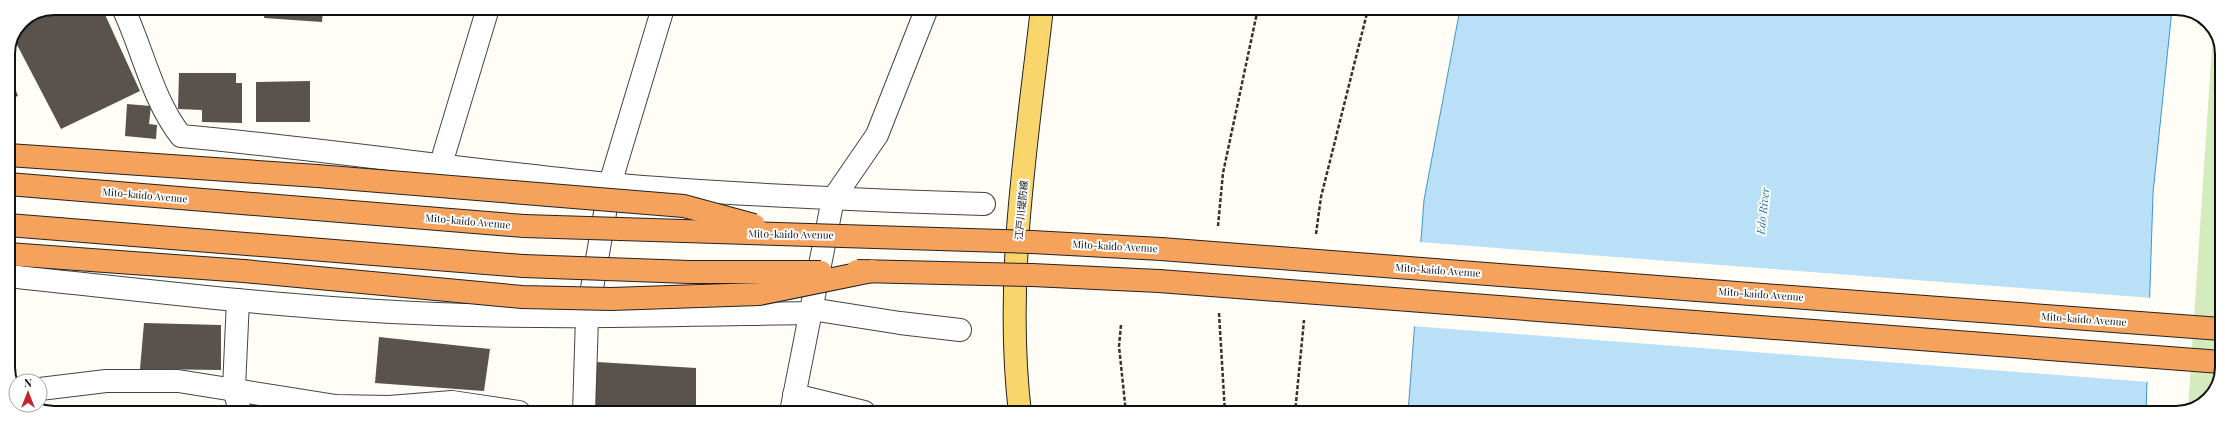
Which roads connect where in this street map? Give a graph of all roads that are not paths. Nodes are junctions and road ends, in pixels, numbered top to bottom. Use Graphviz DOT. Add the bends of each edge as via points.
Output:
graph roads {
  1 [pos="126,15"];
  2 [pos="486,15"];
  3 [pos="661,15"];
  4 [pos="924,15"];
  5 [pos="1041,15"];
  6 [pos="15,156"];
  7 [pos="440,167"];
  8 [pos="610,184"];
  9 [pos="15,185"];
  10 [pos="833,199"];
  11 [pos="984,204"];
  12 [pos="15,226"];
  13 [pos="787,234"];
  14 [pos="15,255"];
  15 [pos="872,271"];
  16 [pos="15,277"];
  17 [pos="238,300"];
  18 [pos="811,311"];
  19 [pos="587,317"];
  20 [pos="2215,329"];
  21 [pos="960,330"];
  22 [pos="2215,362"];
  23 [pos="48,388"];
  24 [pos="234,388"];
  25 [pos="792,404"];
  26 [pos="238,406"];
  27 [pos="336,406"];
  28 [pos="421,406"];
  29 [pos="479,406"];
  30 [pos="584,406"];
  31 [pos="810,406"];
  32 [pos="1019,406"];
  1 -- 7 [label="street" via="170,123 181,136 298,147"];
  2 -- 7 [label="street"];
  3 -- 8 [label="street"];
  4 -- 10 [label="street" via="878,135"];
  5 -- 32 [label="main road, 江戸川堤防線" via="1021,205 1014,305"];
  6 -- 13 [label="highway, bridge" via="317,176 684,206"];
  7 -- 8 [label="street"];
  8 -- 10 [label="street"];
  8 -- 19 [label="street"];
  9 -- 13 [label="highway, Mito-kaido Avenue, bridge" via="524,226"];
  10 -- 11 [label="street"];
  10 -- 18 [label="street"];
  12 -- 15 [label="highway, bridge" via="523,266 690,272"];
  13 -- 20 [label="highway, Mito-kaido Avenue, bridge" via="1161,249"];
  14 -- 15 [label="highway, bridge" via="244,271 522,297 611,299 759,294"];
  15 -- 22 [label="highway, bridge" via="1159,281"];
  16 -- 17 [label="street"];
  17 -- 19 [label="street" via="414,313"];
  17 -- 24 [label="street"];
  18 -- 19 [label="street"];
  18 -- 21 [label="street"];
  18 -- 25 [label="street"];
  19 -- 30 [label="street"];
  23 -- 24 [label="street" via="106,381 178,381"];
  24 -- 26 [label="street"];
  24 -- 27 [label="street"];
  25 -- 31 [label="street"];
  28 -- 29 [label="street" via="452,402"];
}
